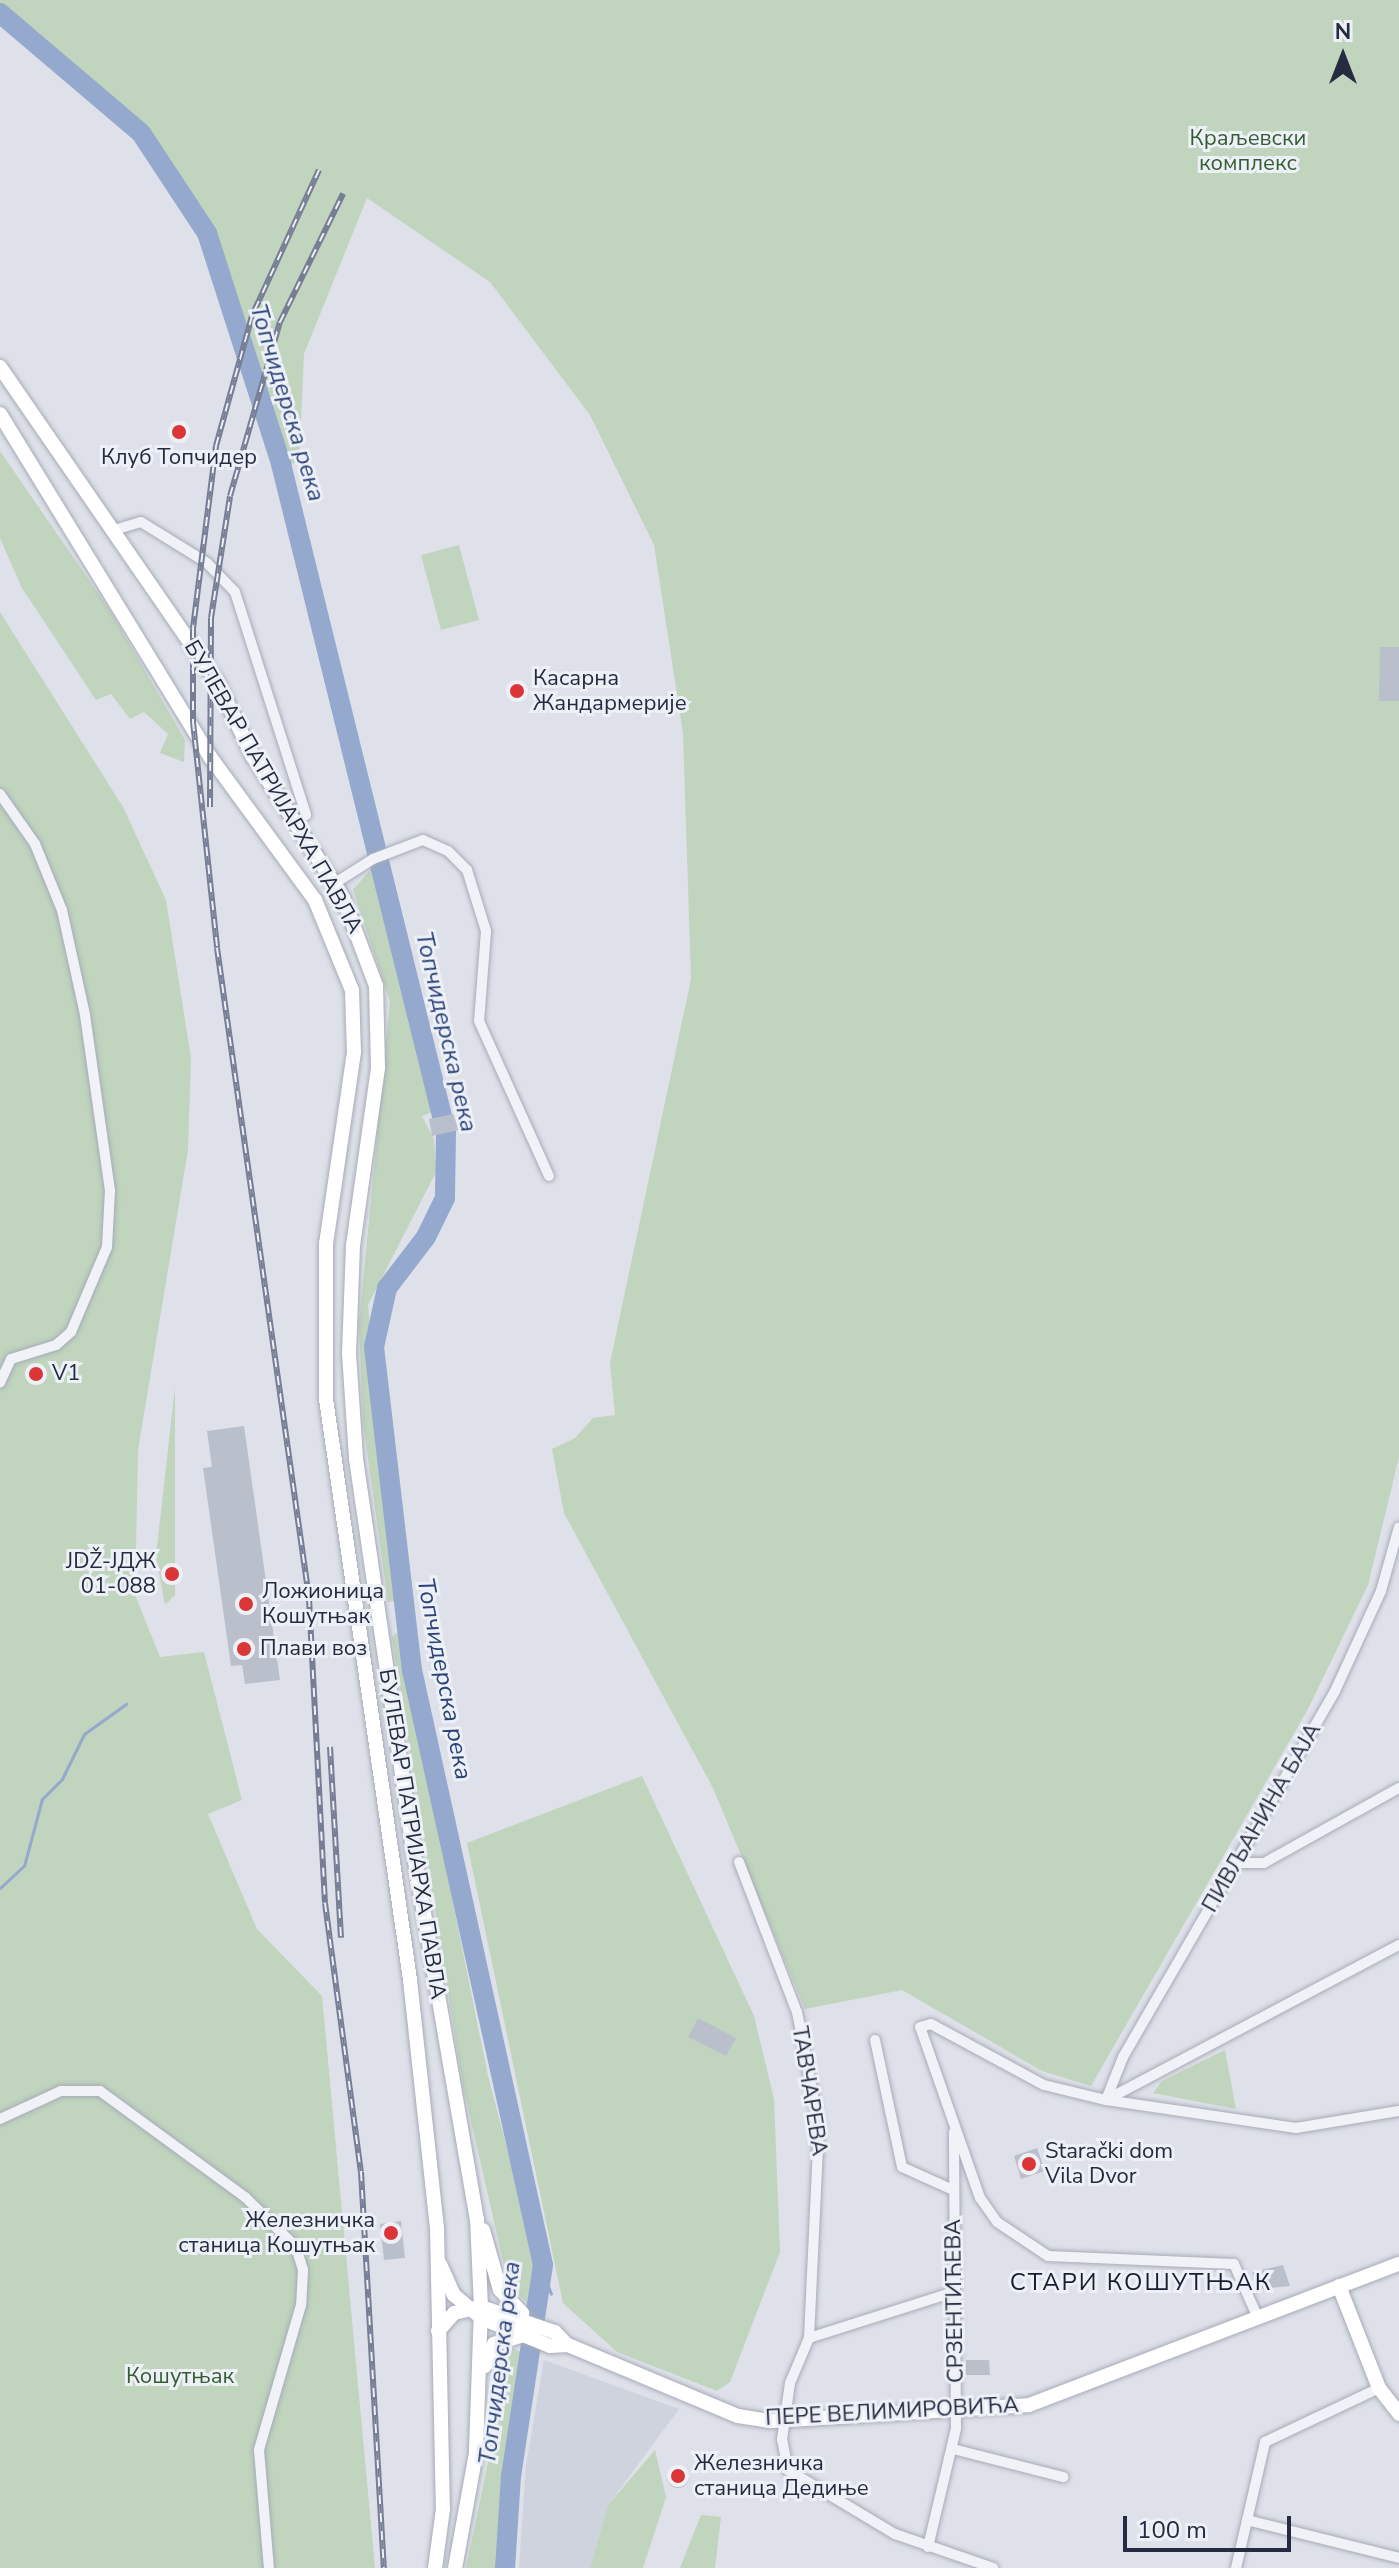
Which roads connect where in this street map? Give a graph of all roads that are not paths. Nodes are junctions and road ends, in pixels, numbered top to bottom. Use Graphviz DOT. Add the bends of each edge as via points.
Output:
graph roads {
  1 [pos="0,367"];
  2 [pos="0,414"];
  3 [pos="111,531"];
  4 [pos="0,794"];
  5 [pos="306,815"];
  6 [pos="335,883"];
  7 [pos="549,1176"];
  8 [pos="0,1383"];
  9 [pos="1399,1527"];
  10 [pos="1399,1788"];
  11 [pos="739,1862"];
  12 [pos="1236,1863"];
  13 [pos="1399,1945"];
  14 [pos="875,2040"];
  15 [pos="1106,2100"];
  16 [pos="1399,2111"];
  17 [pos="0,2119"];
  18 [pos="955,2122"];
  19 [pos="953,2190"];
  20 [pos="477,2219"];
  21 [pos="439,2256"];
  22 [pos="1399,2264"];
  23 [pos="1339,2286"];
  24 [pos="954,2292"];
  25 [pos="476,2311"];
  26 [pos="1258,2318"];
  27 [pos="527,2328"];
  28 [pos="438,2331"];
  29 [pos="809,2338"];
  30 [pos="480,2377"];
  31 [pos="1379,2388"];
  32 [pos="957,2412"];
  33 [pos="1399,2414"];
  34 [pos="785,2420"];
  35 [pos="953,2449"];
  36 [pos="1063,2477"];
  37 [pos="1247,2520"];
  38 [pos="928,2547"];
  39 [pos="1399,2558"];
  40 [pos="269,2568"];
  41 [pos="435,2568"];
  42 [pos="455,2568"];
  43 [pos="993,2568"];
  44 [pos="1236,2568"];
  1 -- 3 [label="main road, БУЛЕВАР ПАТРИЈАРХА ПАВЛА"];
  2 -- 21 [label="main road, БУЛЕВАР ПАТРИЈАРХА ПАВЛА" via="211,758 315,900 349,979 355,1041 326,1243 326,1399 410,1980"];
  3 -- 5 [label="street" via="141,522 207,563 235,592"];
  3 -- 6 [label="main road, БУЛЕВАР ПАТРИЈАРХА ПАВЛА" via="211,671 253,757"];
  4 -- 8 [label="street" via="35,844 66,925 110,1190 107,1247 71,1332 56,1345 11,1359"];
  6 -- 7 [label="street" via="373,859 423,840 454,855 471,878 486,931 479,1021"];
  6 -- 20 [label="main road, БУЛЕВАР ПАТРИЈАРХА ПАВЛА" via="371,964 380,1018 349,1287 356,1459 433,1973"];
  9 -- 12 [label="street, ПИВЉАНИНА БАЈА" via="1381,1591 1346,1670"];
  10 -- 12 [label="street" via="1264,1863"];
  11 -- 29 [label="street, ТАВЧАРЕВА" via="797,2012 819,2126"];
  12 -- 15 [label="street, ПИВЉАНИНА БАЈА" via="1123,2057"];
  13 -- 15 [label="street"];
  14 -- 19 [label="street, СРЗЕНТИЋЕВА" via="902,2167"];
  15 -- 16 [label="street" via="1296,2128"];
  15 -- 18 [label="street" via="1035,2082 931,2024 921,2025"];
  17 -- 40 [label="street" via="61,2091 100,2091 245,2197 296,2247 303,2270 301,2305 259,2450"];
  18 -- 19 [label="street, СРЗЕНТИЋЕВА"];
  18 -- 26 [label="street" via="984,2207 1027,2246 1061,2258 1234,2264"];
  19 -- 24 [label="street, СРЗЕНТИЋЕВА"];
  20 -- 25 [label="main road, БУЛЕВАР ПАТРИЈАРХА ПАВЛА"];
  20 -- 27 [label="main road" via="500,2290"];
  21 -- 25 [label="main road" via="445,2281"];
  21 -- 28 [label="main road, БУЛЕВАР ПАТРИЈАРХА ПАВЛА"];
  22 -- 23 [label="main road, ПЕРЕ ВЕЛИМИРОВИЋА"];
  23 -- 26 [label="main road, ПЕРЕ ВЕЛИМИРОВИЋА"];
  23 -- 31 [label="main road"];
  24 -- 29 [label="street"];
  24 -- 32 [label="street, СРЗЕНТИЋЕВА"];
  25 -- 27 [label="main road, ПЕРЕ ВЕЛИМИРОВИЋА"];
  25 -- 28 [label="main road"];
  25 -- 30 [label="main road, БУЛЕВАР ПАТРИЈАРХА ПАВЛА"];
  26 -- 32 [label="main road, ПЕРЕ ВЕЛИМИРОВИЋА" via="1039,2402"];
  27 -- 30 [label="main road" via="494,2344"];
  27 -- 34 [label="main road, ПЕРЕ ВЕЛИМИРОВИЋА" via="738,2416"];
  28 -- 41 [label="main road, БУЛЕВАР ПАТРИЈАРХА ПАВЛА" via="443,2509"];
  29 -- 34 [label="street, ТАВЧАРЕВА" via="794,2367"];
  30 -- 42 [label="main road, БУЛЕВАР ПАТРИЈАРХА ПАВЛА" via="470,2504"];
  31 -- 33 [label="main road"];
  31 -- 37 [label="street" via="1267,2439"];
  32 -- 34 [label="main road, ПЕРЕ ВЕЛИМИРОВИЋА"];
  32 -- 35 [label="street, СРЗЕНТИЋЕВА"];
  34 -- 38 [label="street, ТАВЧАРЕВА" via="783,2456 791,2473 878,2525"];
  35 -- 36 [label="street"];
  35 -- 38 [label="street, СРЗЕНТИЋЕВА"];
  37 -- 39 [label="street"];
  37 -- 44 [label="street"];
  38 -- 43 [label="street, ТАВЧАРЕВА"];
}
